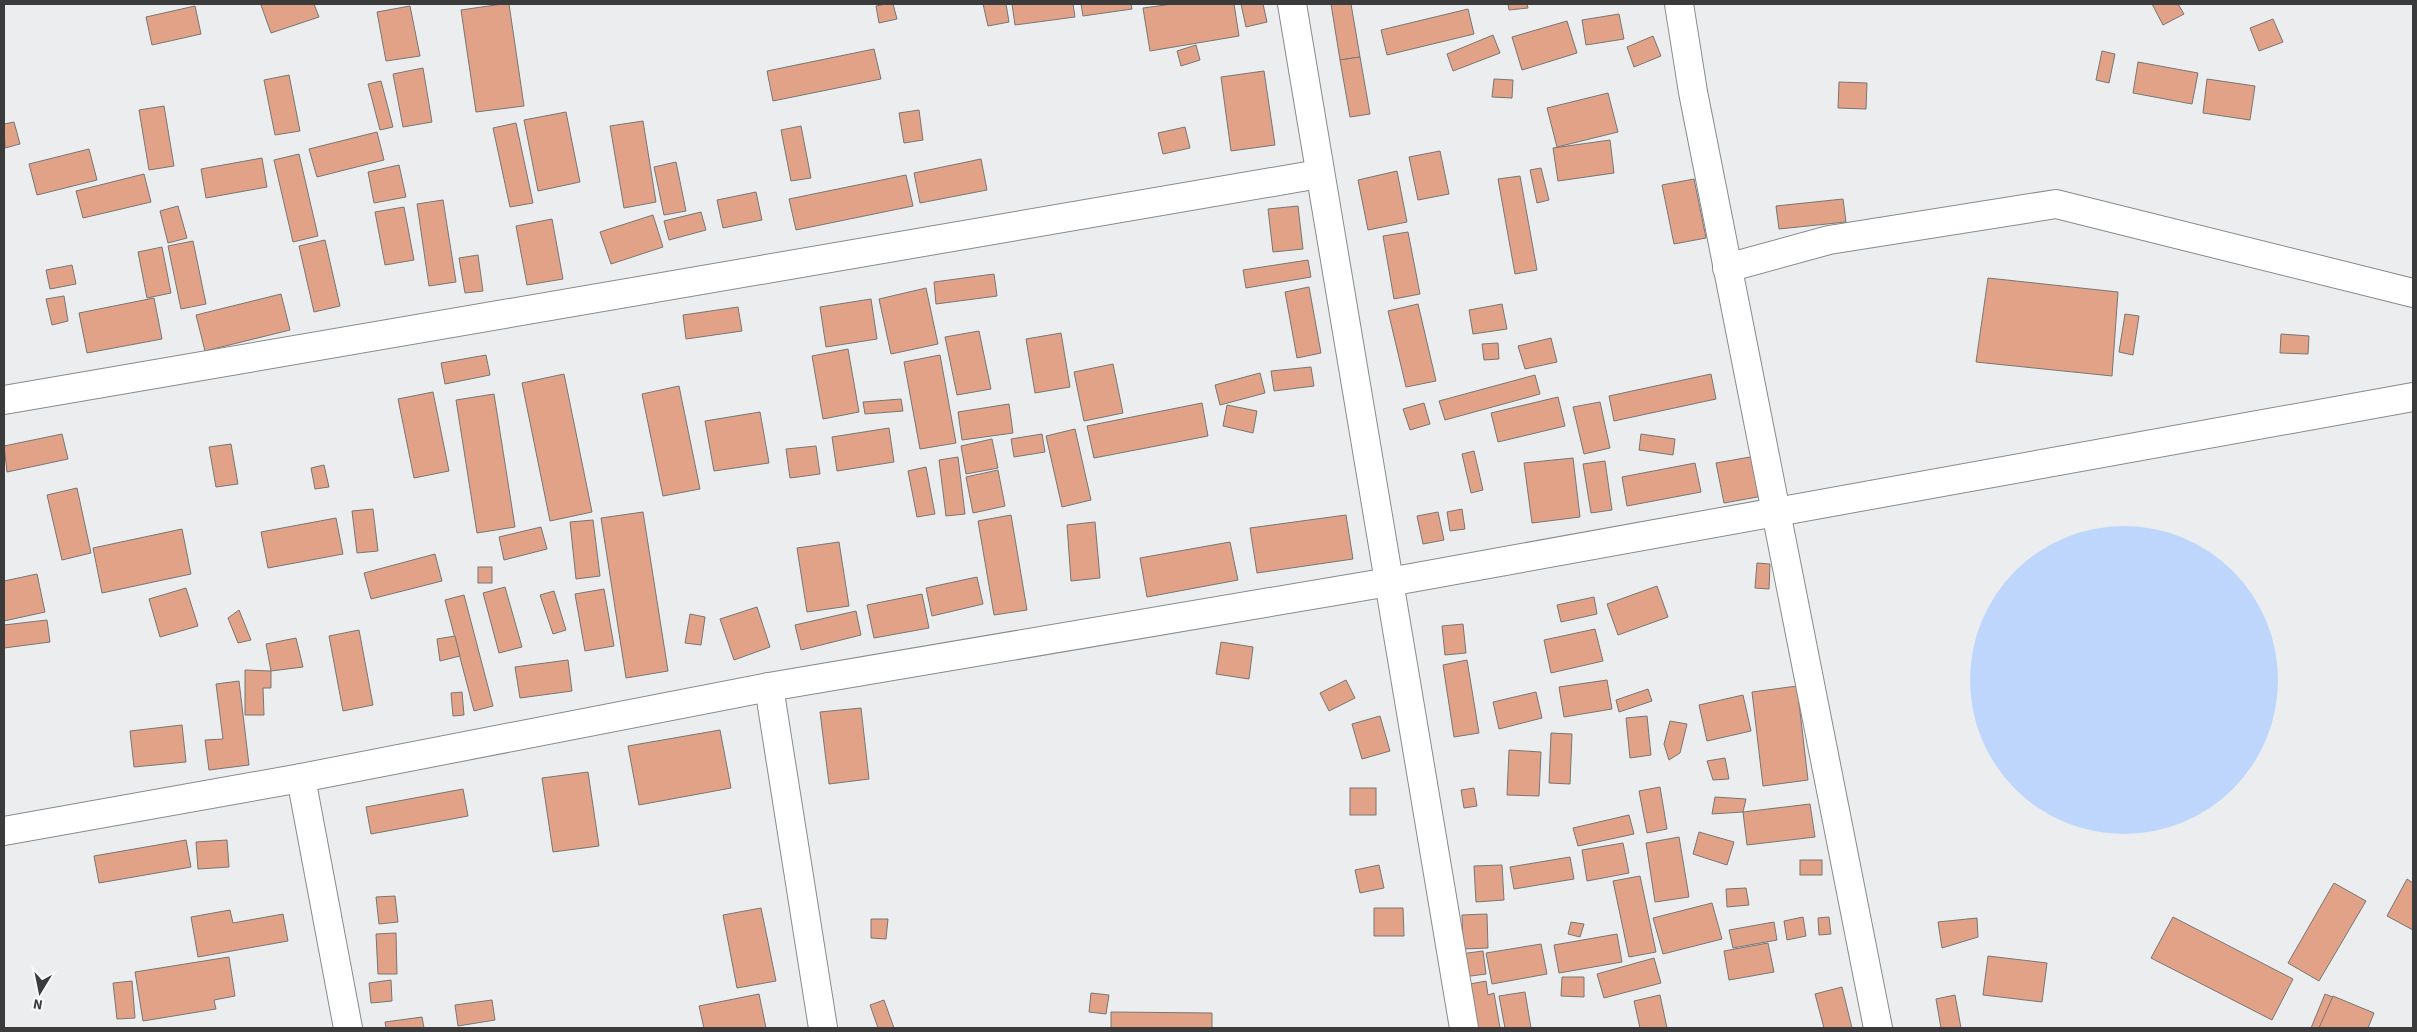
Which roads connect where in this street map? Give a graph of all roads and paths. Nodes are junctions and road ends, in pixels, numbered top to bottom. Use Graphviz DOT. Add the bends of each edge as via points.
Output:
graph roads {
  1 [pos="1292,4"];
  2 [pos="1679,4"];
  3 [pos="1319,174"];
  4 [pos="1727,268"];
  5 [pos="2413,293"];
  6 [pos="2413,397"];
  7 [pos="4,400"];
  8 [pos="1776,513"];
  9 [pos="1389,582"];
  10 [pos="769,687"];
  11 [pos="301,778"];
  12 [pos="4,831"];
  13 [pos="348,1028"];
  14 [pos="823,1028"];
  15 [pos="1464,1028"];
  16 [pos="1878,1028"];
  1 -- 3 [label="street"];
  2 -- 4 [label="street"];
  3 -- 7 [label="street"];
  3 -- 9 [label="street"];
  4 -- 5 [label="street" via="1829,240 2056,204"];
  4 -- 8 [label="street"];
  6 -- 8 [label="street"];
  8 -- 9 [label="street"];
  8 -- 16 [label="street"];
  9 -- 10 [label="street"];
  9 -- 15 [label="street"];
  10 -- 11 [label="street"];
  10 -- 14 [label="street"];
  11 -- 12 [label="street"];
  11 -- 13 [label="street"];
}
